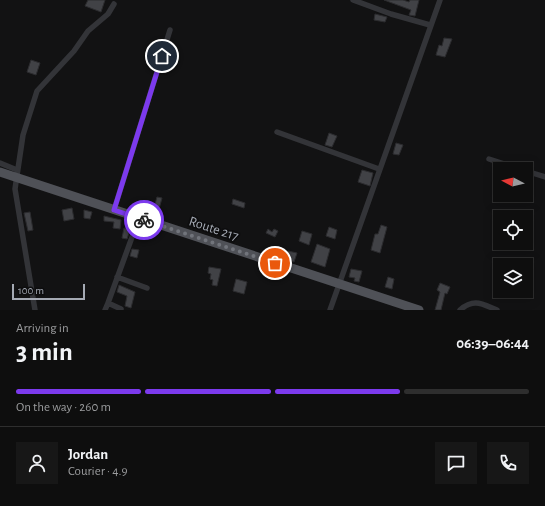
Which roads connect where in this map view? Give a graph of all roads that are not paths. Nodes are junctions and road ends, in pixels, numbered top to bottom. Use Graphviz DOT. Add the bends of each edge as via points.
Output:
graph roads {
  1 [pos="353,0"];
  2 [pos="440,0"];
  3 [pos="114,4"];
  4 [pos="430,24"];
  5 [pos="170,30"];
  6 [pos="276,132"];
  7 [pos="489,159"];
  8 [pos="498,162"];
  9 [pos="0,163"];
  10 [pos="379,169"];
  11 [pos="0,172"];
  12 [pos="16,173"];
  13 [pos="533,173"];
  14 [pos="545,177"];
  15 [pos="114,210"];
  16 [pos="139,218"];
  17 [pos="117,277"];
  18 [pos="338,284"];
  19 [pos="147,288"];
  20 [pos="108,303"];
  21 [pos="121,309"];
  22 [pos="35,310"];
  23 [pos="105,310"];
  24 [pos="330,310"];
  25 [pos="419,310"];
  26 [pos="460,310"];
  27 [pos="497,310"];
  1 -- 4 [label="street" via="391,14"];
  2 -- 4 [label="street"];
  3 -- 12 [label="street" via="108,14 88,31 74,51 37,91 23,135"];
  4 -- 10 [label="street"];
  5 -- 15 [label="street"];
  6 -- 10 [label="street"];
  7 -- 8 [label="street"];
  9 -- 12 [label="street"];
  10 -- 18 [label="street"];
  11 -- 12 [label="main road, Route 217"];
  12 -- 15 [label="main road, Route 217"];
  12 -- 22 [label="street" via="14,189"];
  13 -- 14 [label="street"];
  15 -- 16 [label="main road, Route 217"];
  16 -- 17 [label="street"];
  16 -- 18 [label="main road, Route 217"];
  17 -- 19 [label="street"];
  17 -- 20 [label="street"];
  18 -- 24 [label="street"];
  18 -- 25 [label="main road, Route 217"];
  20 -- 21 [label="street"];
  20 -- 23 [label="street"];
  26 -- 27 [label="street" via="468,304 477,303"];
}
